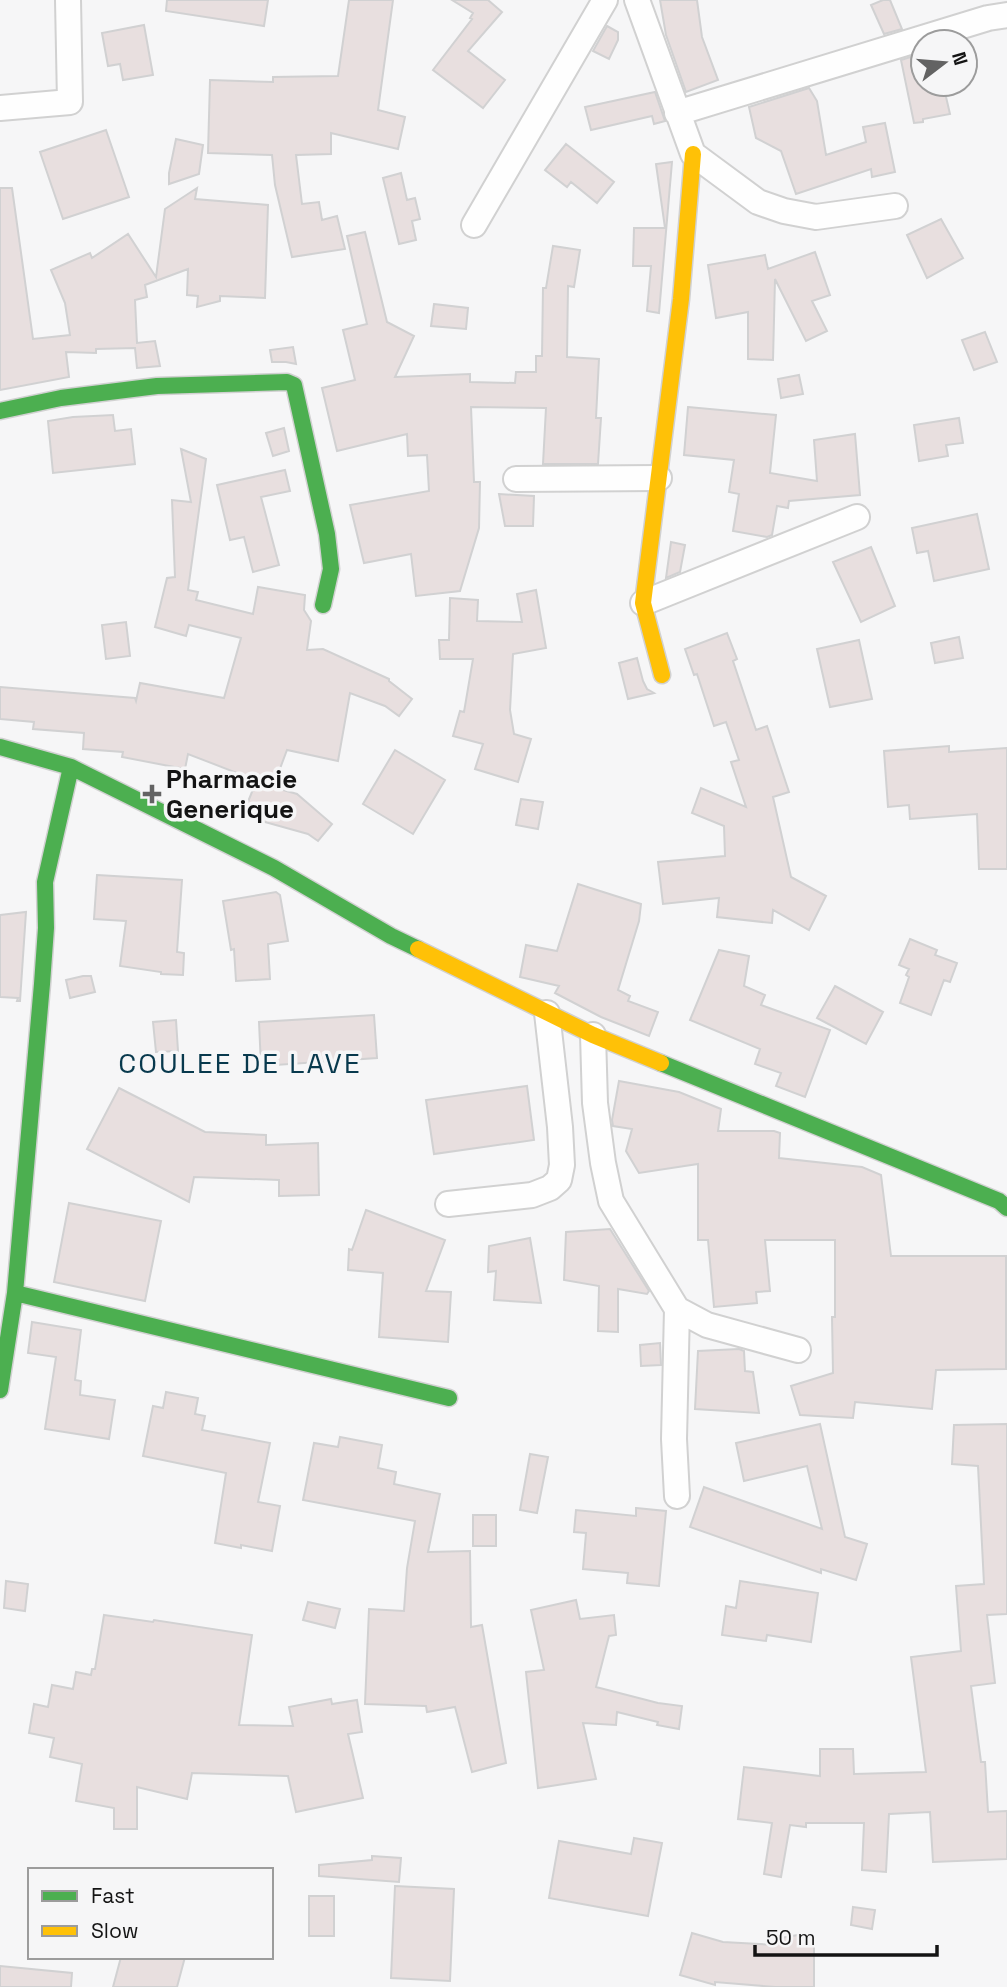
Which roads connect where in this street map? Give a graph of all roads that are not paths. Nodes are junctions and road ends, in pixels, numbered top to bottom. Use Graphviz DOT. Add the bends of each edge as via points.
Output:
graph roads {
  1 [pos="68,0"];
  2 [pos="605,0"];
  3 [pos="636,0"];
  4 [pos="1007,15"];
  5 [pos="0,108"];
  6 [pos="677,113"];
  7 [pos="693,154"];
  8 [pos="895,206"];
  9 [pos="474,225"];
  10 [pos="0,411"];
  11 [pos="659,478"];
  12 [pos="516,479"];
  13 [pos="858,517"];
  14 [pos="643,603"];
  15 [pos="323,605"];
  16 [pos="662,676"];
  17 [pos="0,747"];
  18 [pos="71,767"];
  19 [pos="547,1013"];
  20 [pos="593,1035"];
  21 [pos="448,1203"];
  22 [pos="1007,1208"];
  23 [pos="16,1293"];
  24 [pos="677,1309"];
  25 [pos="798,1350"];
  26 [pos="0,1390"];
  27 [pos="449,1398"];
  28 [pos="677,1496"];
  1 -- 5 [label="street" via="70,102"];
  2 -- 9 [label="street"];
  3 -- 6 [label="street"];
  4 -- 6 [label="street"];
  6 -- 7 [label="street"];
  7 -- 8 [label="street" via="758,202 783,211 816,217"];
  7 -- 11 [label="street"];
  10 -- 15 [label="street" via="157,386 294,385 327,534 331,569"];
  11 -- 12 [label="street"];
  11 -- 14 [label="street"];
  13 -- 14 [label="street"];
  14 -- 16 [label="street"];
  17 -- 18 [label="street"];
  18 -- 19 [label="street"];
  18 -- 23 [label="street" via="45,882 46,928"];
  19 -- 20 [label="street"];
  19 -- 21 [label="street" via="560,1127 558,1180 532,1195"];
  20 -- 22 [label="street"];
  20 -- 24 [label="street" via="595,1103 611,1201"];
  23 -- 26 [label="street"];
  23 -- 27 [label="street"];
  24 -- 25 [label="street" via="707,1325"];
  24 -- 28 [label="street"];
}
